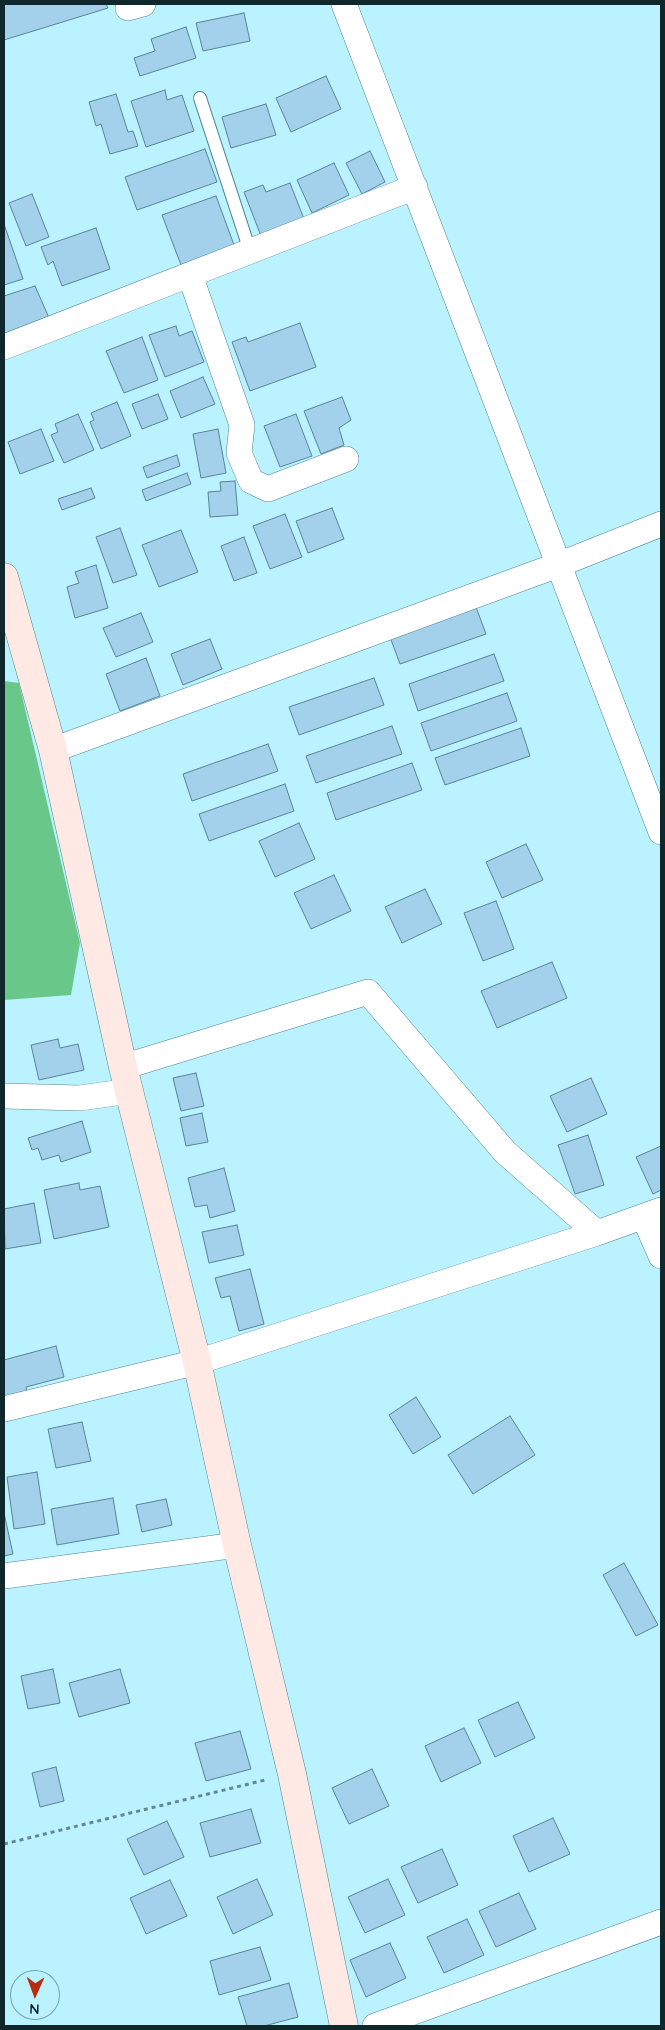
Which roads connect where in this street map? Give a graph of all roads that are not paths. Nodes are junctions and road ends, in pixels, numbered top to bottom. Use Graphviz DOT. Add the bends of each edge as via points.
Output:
graph roads {
  1 [pos="344,4"];
  2 [pos="200,98"];
  3 [pos="415,187"];
  4 [pos="250,251"];
  5 [pos="190,275"];
  6 [pos="4,347"];
  7 [pos="346,458"];
  8 [pos="661,524"];
  9 [pos="558,565"];
  10 [pos="4,577"];
  11 [pos="53,750"];
  12 [pos="661,832"];
  13 [pos="126,1079"];
  14 [pos="4,1096"];
  15 [pos="652,1214"];
  16 [pos="597,1233"];
  17 [pos="661,1256"];
  18 [pos="197,1362"];
  19 [pos="4,1409"];
  20 [pos="237,1545"];
  21 [pos="4,1576"];
  22 [pos="661,1922"];
  23 [pos="344,2026"];
  24 [pos="375,2026"];
  1 -- 3 [label="street"];
  2 -- 4 [label="lane"];
  3 -- 4 [label="street"];
  3 -- 9 [label="street"];
  4 -- 5 [label="street"];
  5 -- 6 [label="street"];
  5 -- 7 [label="street" via="242,426 239,453 251,481 268,489"];
  8 -- 9 [label="street"];
  9 -- 11 [label="street"];
  9 -- 12 [label="street"];
  10 -- 11 [label="street"];
  11 -- 13 [label="street"];
  13 -- 14 [label="street" via="80,1098"];
  13 -- 16 [label="street" via="368,992 505,1152"];
  13 -- 18 [label="street"];
  15 -- 16 [label="street"];
  15 -- 17 [label="street"];
  16 -- 18 [label="street"];
  18 -- 19 [label="street"];
  18 -- 20 [label="street"];
  20 -- 21 [label="street"];
  20 -- 23 [label="street" via="292,1774"];
  22 -- 24 [label="street"];
}
